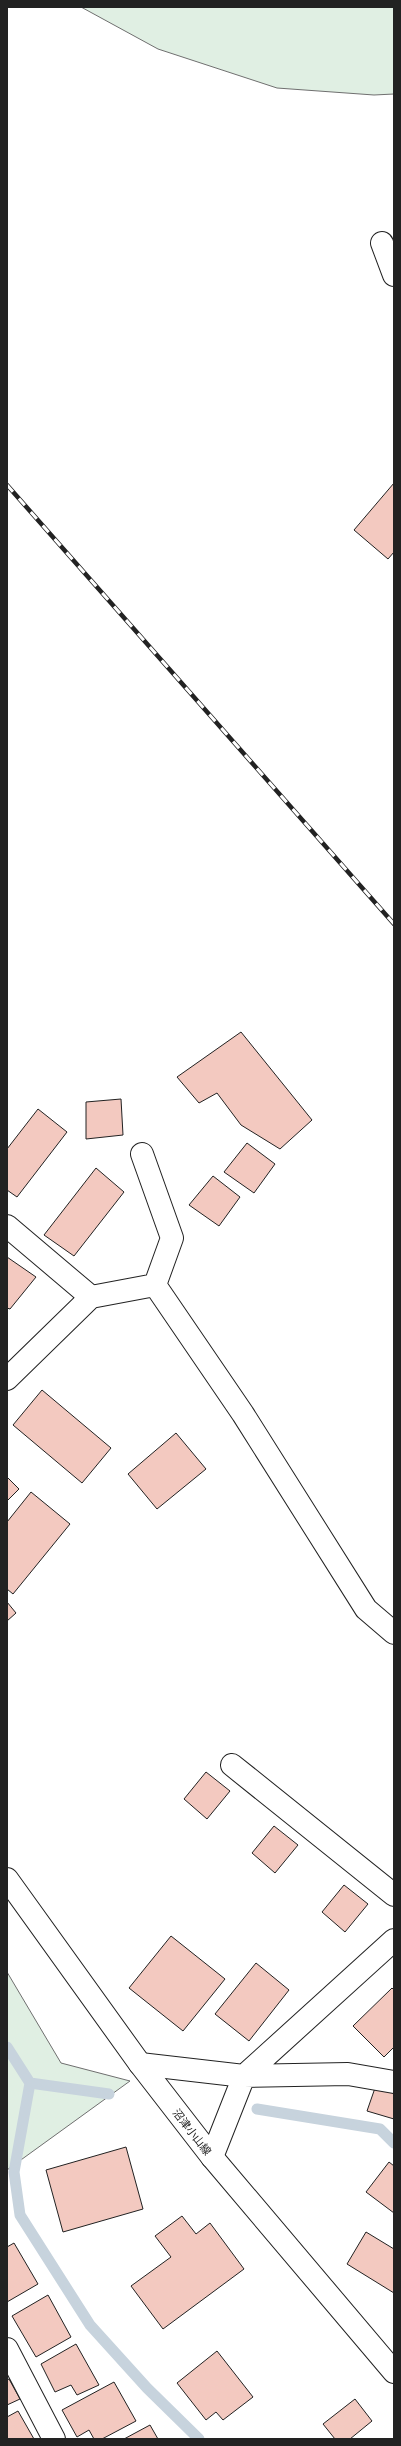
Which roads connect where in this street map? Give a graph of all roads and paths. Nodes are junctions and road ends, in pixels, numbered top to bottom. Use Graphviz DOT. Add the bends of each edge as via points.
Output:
graph roads {
  1 [pos="382,243"];
  2 [pos="394,275"];
  3 [pos="142,1154"];
  4 [pos="7,1226"];
  5 [pos="155,1285"];
  6 [pos="91,1297"];
  7 [pos="7,1379"];
  8 [pos="394,1633"];
  9 [pos="232,1764"];
  10 [pos="7,1879"];
  11 [pos="394,1895"];
  12 [pos="394,1940"];
  13 [pos="140,2064"];
  14 [pos="244,2076"];
  15 [pos="394,2082"];
  16 [pos="212,2158"];
  17 [pos="7,2349"];
  18 [pos="394,2372"];
  19 [pos="54,2439"];
  1 -- 2 [label="street"];
  3 -- 5 [label="street" via="172,1238"];
  4 -- 6 [label="street"];
  5 -- 6 [label="street"];
  5 -- 8 [label="street" via="243,1414 366,1609"];
  6 -- 7 [label="street"];
  9 -- 11 [label="street"];
  10 -- 13 [label="street, 沼津小山線"];
  12 -- 14 [label="street"];
  13 -- 14 [label="street"];
  13 -- 16 [label="street, 沼津小山線"];
  14 -- 15 [label="street" via="348,2074"];
  14 -- 16 [label="street"];
  16 -- 18 [label="street, 沼津小山線"];
  17 -- 19 [label="street"];
}
